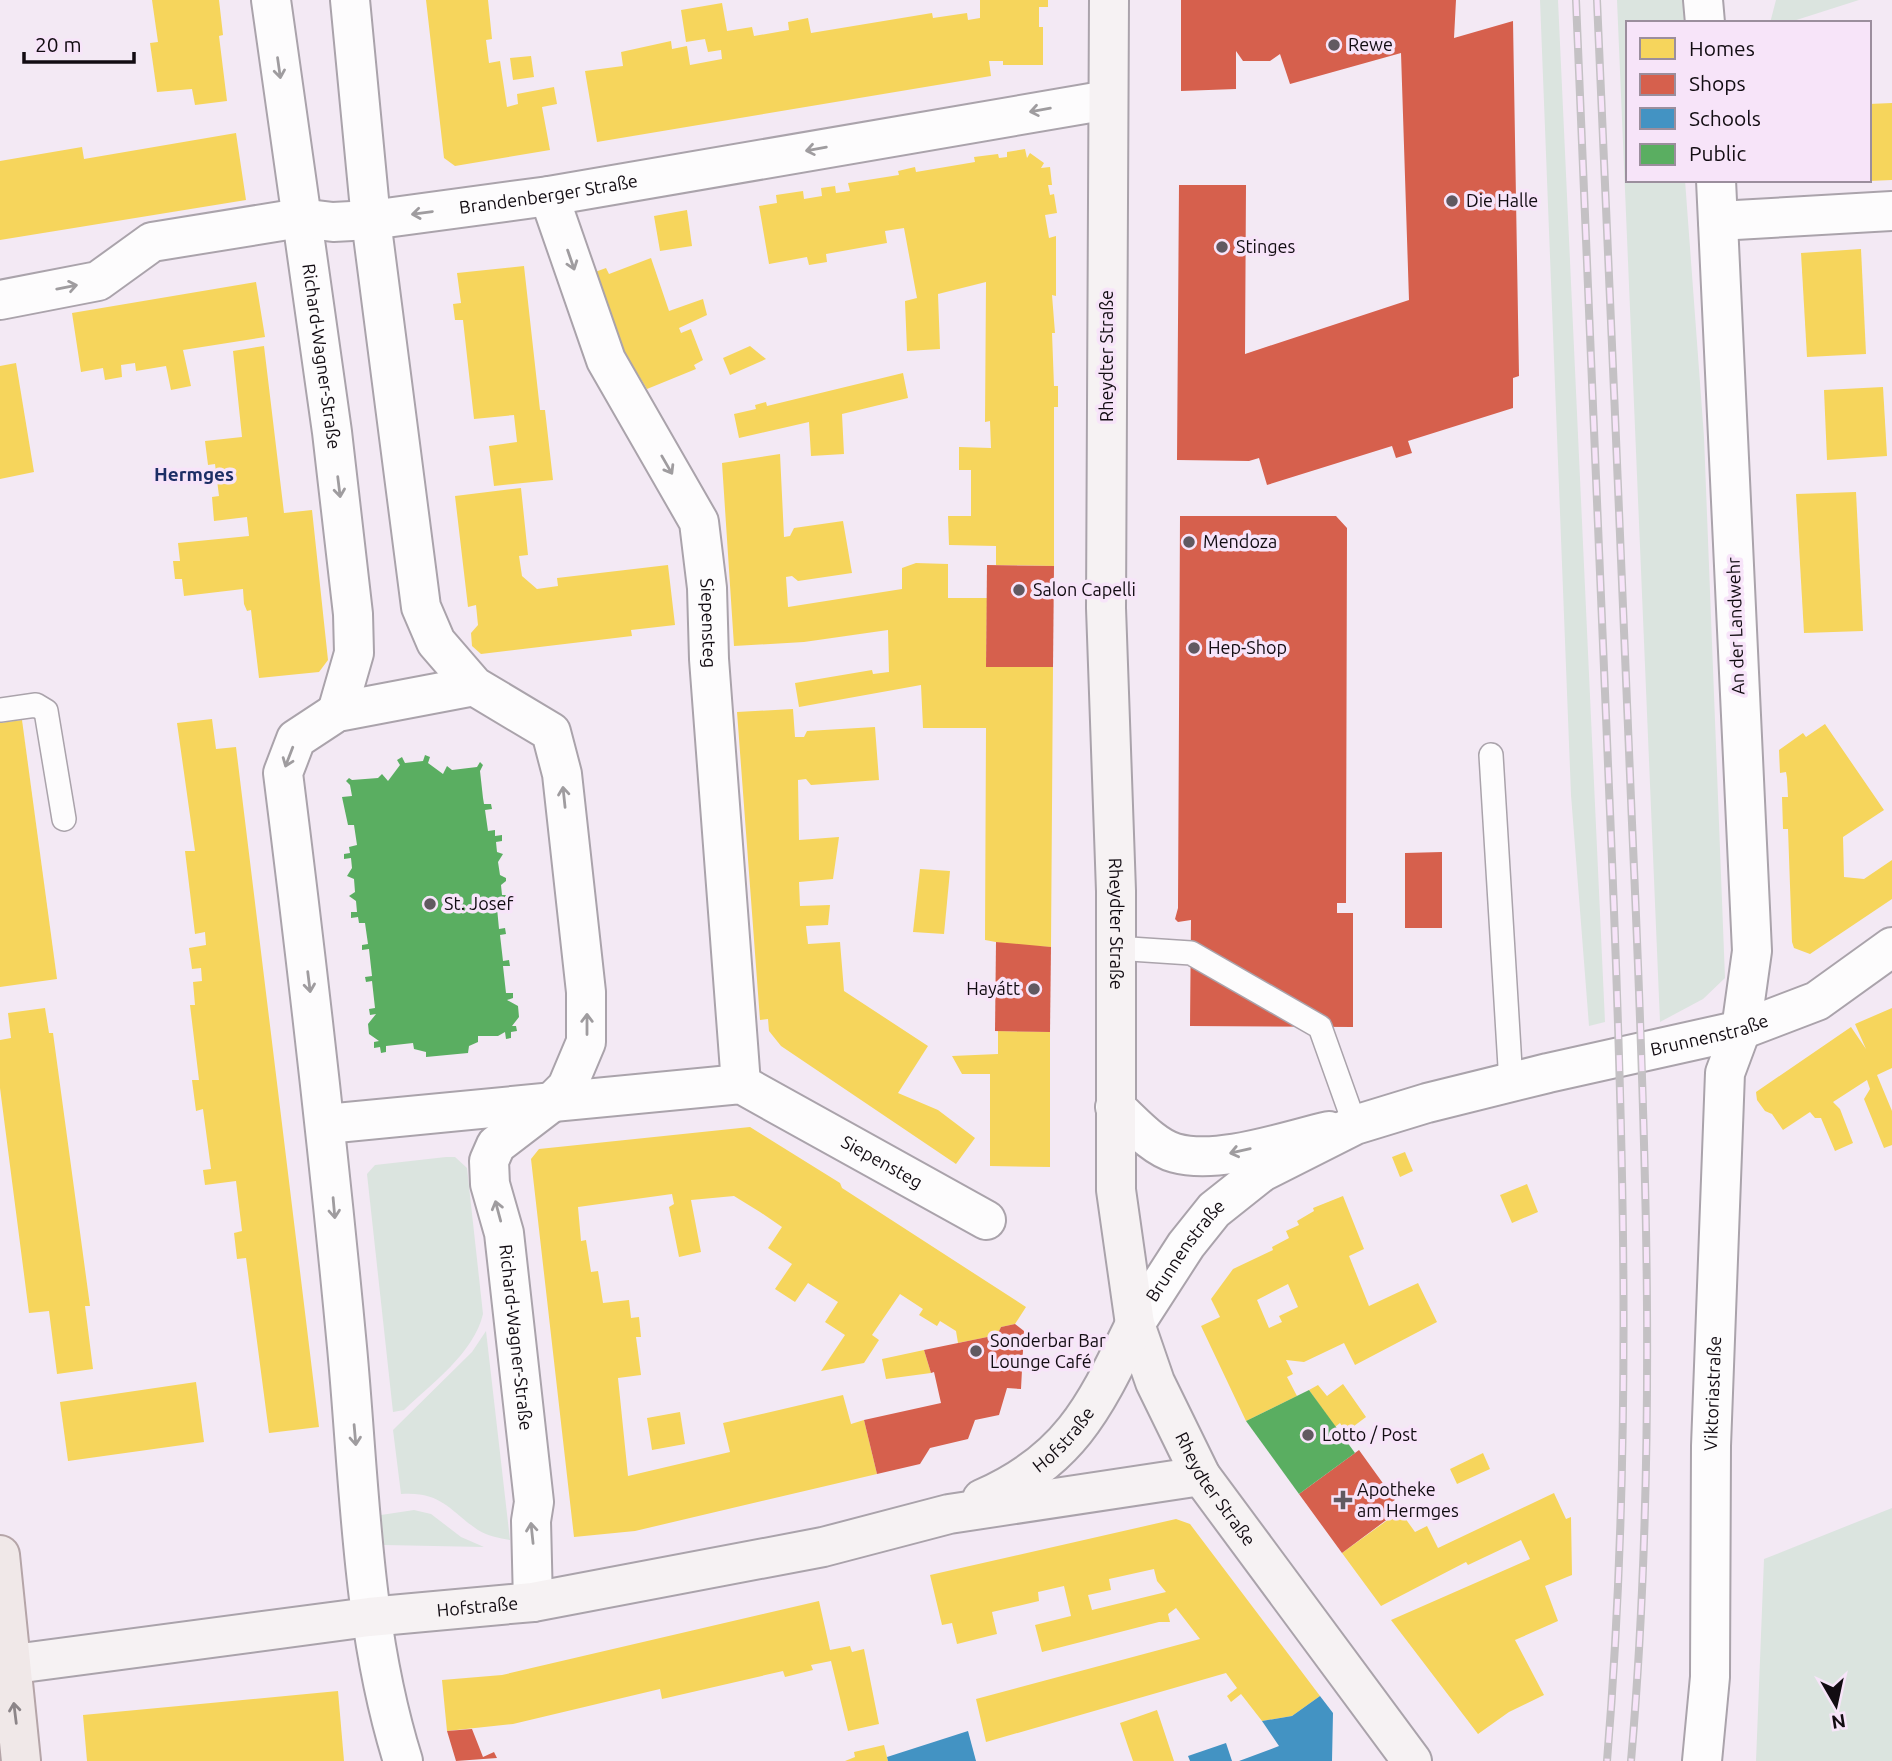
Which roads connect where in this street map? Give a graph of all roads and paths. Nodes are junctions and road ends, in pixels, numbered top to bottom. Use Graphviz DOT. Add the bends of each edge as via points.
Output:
graph roads {
  1 [pos="271,0"];
  2 [pos="350,0"];
  3 [pos="1109,0"];
  4 [pos="1108,100"];
  5 [pos="1716,182"];
  6 [pos="549,196"];
  7 [pos="1892,211"];
  8 [pos="300,218"];
  9 [pos="371,220"];
  10 [pos="1718,221"];
  11 [pos="0,300"];
  12 [pos="474,686"];
  13 [pos="0,710"];
  14 [pos="337,712"];
  15 [pos="1491,755"];
  16 [pos="64,819"];
  17 [pos="1892,947"];
  18 [pos="1115,948"];
  19 [pos="1741,1030"];
  20 [pos="1511,1083"];
  21 [pos="741,1084"];
  22 [pos="551,1103"];
  23 [pos="1115,1107"];
  24 [pos="326,1124"];
  25 [pos="1355,1125"];
  26 [pos="986,1220"];
  27 [pos="1135,1324"];
  28 [pos="1201,1476"];
  29 [pos="949,1514"];
  30 [pos="0,1555"];
  31 [pos="533,1601"];
  32 [pos="369,1617"];
  33 [pos="5,1665"];
  34 [pos="1411,1760"];
  35 [pos="21,1761"];
  36 [pos="403,1761"];
  37 [pos="1702,1761"];
  1 -- 8 [label="street, Richard-Wagner-Straße, one-way"];
  2 -- 9 [label="street, Richard-Wagner-Straße"];
  3 -- 4 [label="main road, Rheydter Straße"];
  4 -- 6 [label="street, Brandenberger Straße, one-way"];
  4 -- 18 [label="main road, Rheydter Straße" via="1106,608"];
  5 -- 10 [label="street, An der Landwehr"];
  6 -- 9 [label="street, Brandenberger Straße, one-way"];
  6 -- 21 [label="street, Siepensteg, one-way" via="606,360 699,522"];
  7 -- 10 [label="street"];
  8 -- 9 [label="street, Brandenberger Straße"];
  11 -- 8 [label="street, Brandenberger Straße, one-way" via="98,281 152,242"];
  8 -- 14 [label="street, Richard-Wagner-Straße, one-way" via="353,614 354,653"];
  9 -- 12 [label="street, Richard-Wagner-Straße" via="421,607 436,642"];
  10 -- 19 [label="street, An der Landwehr" via="1752,951"];
  12 -- 14 [label="street"];
  22 -- 12 [label="street, Richard-Wagner-Straße, one-way" via="567,1087 581,1060 587,1028 562,774 551,732"];
  13 -- 16 [label="lane" via="36,705 46,711"];
  14 -- 24 [label="street, one-way" via="296,739 284,772"];
  15 -- 20 [label="lane"];
  17 -- 19 [label="street, Brunnenstraße" via="1817,1000"];
  18 -- 23 [label="main road, Rheydter Straße"];
  18 -- 25 [label="lane" via="1191,953 1320,1027"];
  19 -- 20 [label="street, Brunnenstraße"];
  19 -- 37 [label="street, Viktoriastraße" via="1724,1073 1711,1446 1710,1676"];
  20 -- 25 [label="street, Brunnenstraße"];
  21 -- 22 [label="street"];
  21 -- 26 [label="street, Siepensteg"];
  22 -- 24 [label="street"];
  31 -- 22 [label="street, Richard-Wagner-Straße, one-way" via="534,1502 504,1233 490,1184 489,1161 496,1144"];
  25 -- 23 [label="street, Brunnenstraße, one-way" via="1224,1155 1176,1153 1162,1147"];
  23 -- 27 [label="main road, Rheydter Straße" via="1116,1190"];
  24 -- 32 [label="street, one-way"];
  25 -- 27 [label="street, Brunnenstraße" via="1262,1172 1214,1210"];
  27 -- 28 [label="main road, Rheydter Straße" via="1155,1382"];
  27 -- 29 [label="main road, Hofstraße" via="1099,1397 1069,1440 1018,1483"];
  28 -- 29 [label="main road, Hofstraße"];
  28 -- 34 [label="main road, Rheydter Straße"];
  29 -- 31 [label="main road, Hofstraße" via="823,1547"];
  30 -- 33 [label="main road"];
  31 -- 32 [label="main road, Hofstraße"];
  32 -- 33 [label="main road, Hofstraße"];
  32 -- 36 [label="street" via="388,1714"];
  35 -- 33 [label="main road, one-way"];
}
